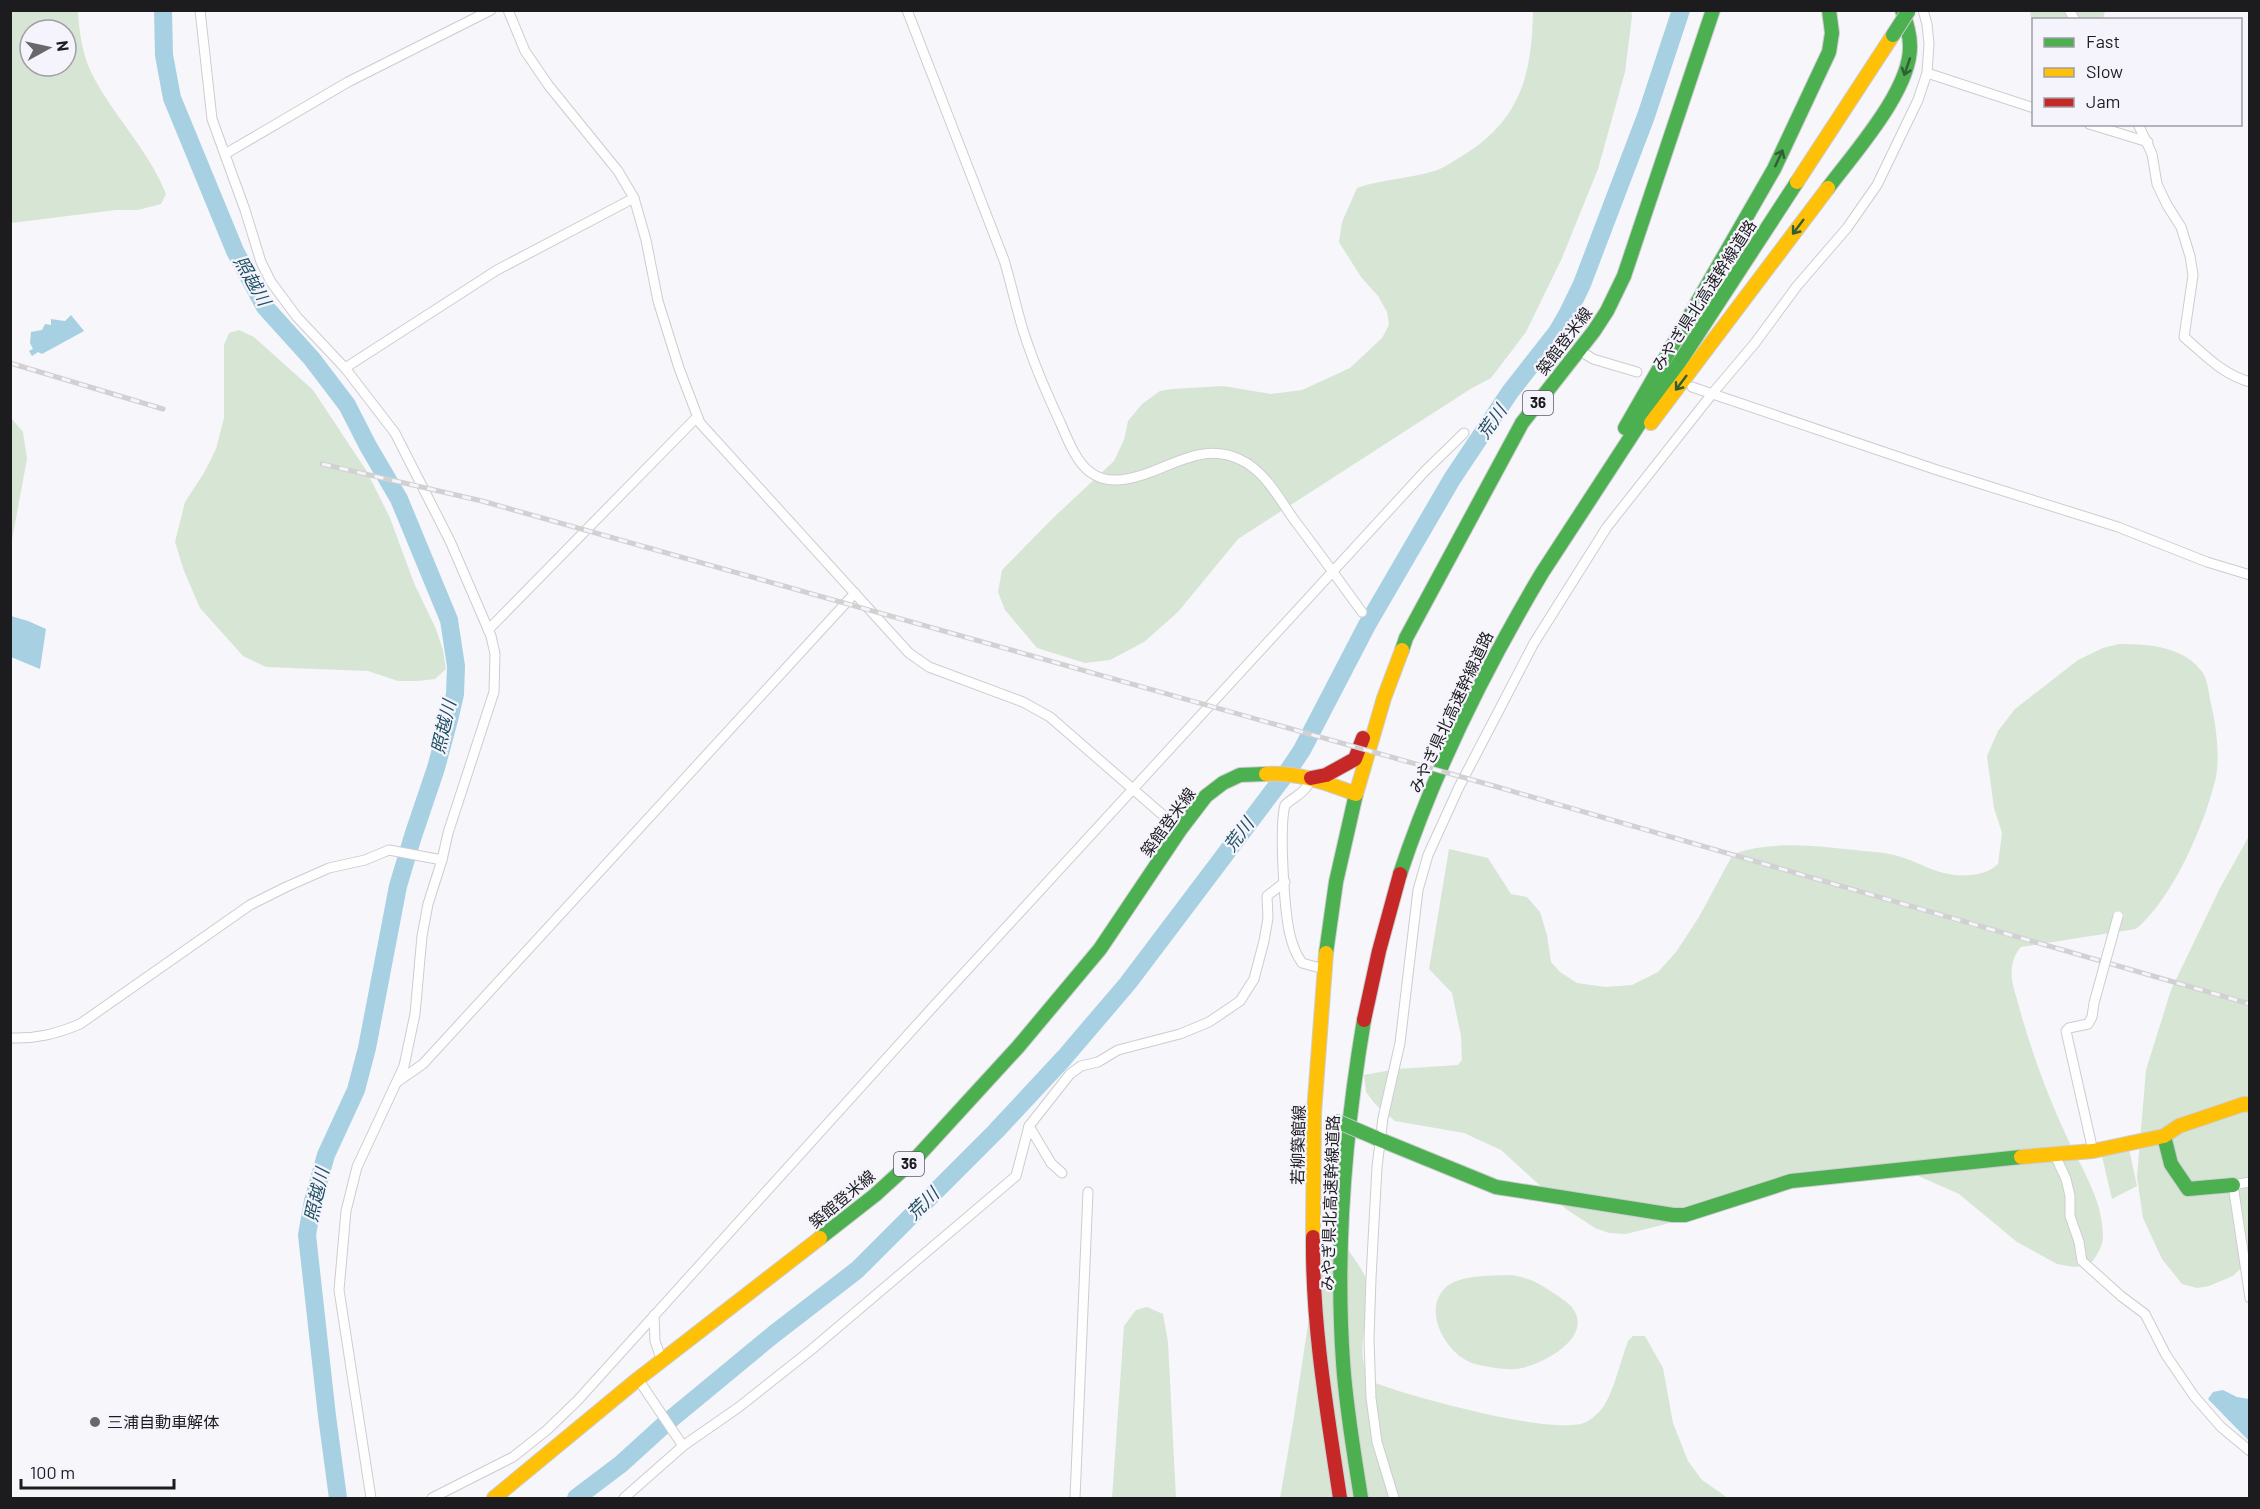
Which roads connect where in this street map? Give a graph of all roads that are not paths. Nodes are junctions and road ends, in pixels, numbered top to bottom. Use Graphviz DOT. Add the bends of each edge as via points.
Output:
graph roads {
  1 [pos="200,10"];
  2 [pos="491,10"];
  3 [pos="508,10"];
  4 [pos="908,10"];
  5 [pos="1713,10"];
  6 [pos="1829,10"];
  7 [pos="1902,10"];
  8 [pos="1909,10"];
  9 [pos="1923,10"];
  10 [pos="1927,73"];
  11 [pos="2032,107"];
  12 [pos="2096,126"];
  13 [pos="2139,126"];
  14 [pos="2148,142"];
  15 [pos="225,154"];
  16 [pos="634,198"];
  17 [pos="1579,350"];
  18 [pos="345,368"];
  19 [pos="1637,372"];
  20 [pos="2250,382"];
  21 [pos="1692,387"];
  22 [pos="1712,394"];
  23 [pos="697,417"];
  24 [pos="1464,433"];
  25 [pos="1333,572"];
  26 [pos="1542,573"];
  27 [pos="2250,575"];
  28 [pos="855,593"];
  29 [pos="1362,612"];
  30 [pos="488,630"];
  31 [pos="1384,698"];
  32 [pos="1307,777"];
  33 [pos="1135,790"];
  34 [pos="1356,794"];
  35 [pos="1180,830"];
  36 [pos="442,860"];
  37 [pos="1285,882"];
  38 [pos="2118,916"];
  39 [pos="1324,969"];
  40 [pos="10,1038"];
  41 [pos="395,1084"];
  42 [pos="2250,1105"];
  43 [pos="1314,1113"];
  44 [pos="1029,1126"];
  45 [pos="2164,1136"];
  46 [pos="1378,1139"];
  47 [pos="2093,1151"];
  48 [pos="2054,1153"];
  49 [pos="1062,1173"];
  50 [pos="2250,1182"];
  51 [pos="2233,1185"];
  52 [pos="1088,1192"];
  53 [pos="2250,1298"];
  54 [pos="654,1315"];
  55 [pos="662,1361"];
  56 [pos="638,1379"];
  57 [pos="681,1442"];
  58 [pos="2250,1451"];
  59 [pos="371,1498"];
  60 [pos="432,1498"];
  61 [pos="494,1498"];
  62 [pos="624,1498"];
  63 [pos="1075,1498"];
  64 [pos="1340,1498"];
  65 [pos="1361,1498"];
  66 [pos="1394,1498"];
  1 -- 15 [label="street" via="212,119"];
  2 -- 15 [label="street" via="348,82"];
  3 -- 16 [label="street" via="525,51 618,171"];
  4 -- 25 [label="street" via="1004,260 1034,364 1081,461 1102,478 1119,480 1209,452 1225,453 1244,461 1277,495"];
  5 -- 17 [label="main road, 築館登米線 / 36" via="1624,276 1607,310"];
  26 -- 6 [label="main road, one-way" via="1774,169 1829,52"];
  7 -- 26 [label="main road, one-way" via="1909,27 1911,56 1906,73 1868,135"];
  8 -- 26 [label="main road, みやぎ県北高速幹線道路, bridge"];
  9 -- 10 [label="street" via="1929,44"];
  10 -- 11 [label="street"];
  10 -- 22 [label="street" via="1877,185 1847,228"];
  12 -- 14 [label="street"];
  13 -- 14 [label="street"];
  14 -- 20 [label="street" via="2157,184 2181,227 2193,275 2184,337 2227,374"];
  15 -- 18 [label="street" via="271,282 297,317"];
  16 -- 18 [label="street" via="497,270"];
  16 -- 23 [label="street" via="658,301"];
  17 -- 19 [label="street"];
  17 -- 31 [label="main road, 築館登米線 / 36" via="1522,423 1505,453 1406,638"];
  18 -- 30 [label="street" via="395,433 446,534"];
  21 -- 22 [label="street"];
  22 -- 27 [label="street" via="2118,527"];
  22 -- 46 [label="street" via="1607,527 1534,643 1468,768 1428,855 1418,890 1400,1043"];
  23 -- 28 [label="street"];
  23 -- 30 [label="street"];
  24 -- 25 [label="street"];
  25 -- 29 [label="street"];
  25 -- 33 [label="street"];
  26 -- 65 [label="main road, みやぎ県北高速幹線道路" via="1474,694 1420,818 1394,893 1365,1008 1344,1166 1342,1271 1343,1361"];
  28 -- 33 [label="street" via="909,653 929,667 1023,702 1050,717"];
  28 -- 41 [label="street" via="423,1064"];
  30 -- 36 [label="street" via="495,654 494,692"];
  31 -- 32 [label="main road" via="1355,759 1326,775"];
  31 -- 34 [label="main road, 築館登米線 / 36"];
  32 -- 34 [label="main road, 築館登米線 / 36"];
  32 -- 35 [label="main road, 築館登米線 / 36" via="1281,773 1240,775 1206,796"];
  32 -- 37 [label="street" via="1309,786 1285,805"];
  33 -- 35 [label="street"];
  33 -- 54 [label="street"];
  34 -- 39 [label="main road, 若柳築館線" via="1336,882"];
  35 -- 55 [label="main road, 築館登米線 / 36" via="1100,950 919,1155 823,1237"];
  36 -- 40 [label="street" via="389,850 329,868 250,905 80,1024 33,1039"];
  36 -- 41 [label="street" via="422,936 411,1041"];
  37 -- 39 [label="street" via="1291,940 1299,958 1302,963"];
  37 -- 44 [label="street" via="1267,896 1264,941 1254,979 1240,1001 1200,1026 1118,1050 1098,1062 1081,1066 1070,1074"];
  38 -- 47 [label="street, bridge" via="2092,1017 2088,1024 2066,1031"];
  39 -- 43 [label="main road, 若柳築館線"];
  41 -- 59 [label="street" via="357,1167 346,1211 340,1266 339,1290"];
  42 -- 45 [label="main road" via="2179,1126"];
  43 -- 46 [label="main road, bridge"];
  43 -- 64 [label="main road, 若柳築館線" via="1315,1310"];
  44 -- 49 [label="street" via="1051,1163"];
  44 -- 57 [label="street" via="1016,1176 811,1350 739,1407"];
  45 -- 47 [label="main road"];
  45 -- 51 [label="main road" via="2172,1170 2188,1189"];
  46 -- 48 [label="main road" via="1496,1187 1673,1215 1685,1215 1791,1181"];
  46 -- 66 [label="street" via="1369,1339 1371,1398 1377,1442"];
  47 -- 48 [label="main road"];
  48 -- 58 [label="street" via="2066,1179 2070,1216 2082,1260 2145,1314 2166,1355 2194,1396 2221,1427"];
  50 -- 51 [label="street"];
  51 -- 53 [label="street"];
  52 -- 63 [label="street"];
  54 -- 55 [label="street" via="655,1341"];
  54 -- 60 [label="street" via="547,1430 513,1457"];
  55 -- 56 [label="main road, 築館登米線 / 36"];
  56 -- 57 [label="street"];
  56 -- 61 [label="main road, 築館登米線 / 36"];
  57 -- 62 [label="street"];
}
